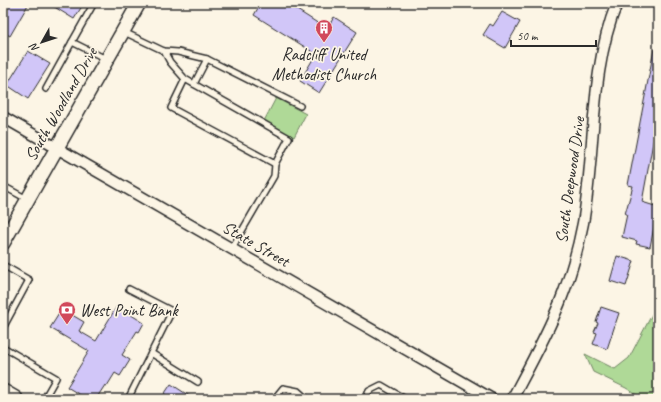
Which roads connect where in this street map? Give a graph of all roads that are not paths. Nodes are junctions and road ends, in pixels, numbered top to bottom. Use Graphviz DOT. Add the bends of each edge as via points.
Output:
graph roads {
  1 [pos="94,3"];
  2 [pos="140,3"];
  3 [pos="617,3"];
  4 [pos="123,32"];
  5 [pos="72,42"];
  6 [pos="164,51"];
  7 [pos="207,59"];
  8 [pos="107,60"];
  9 [pos="185,79"];
  10 [pos="194,84"];
  11 [pos="46,89"];
  12 [pos="300,106"];
  13 [pos="3,117"];
  14 [pos="57,148"];
  15 [pos="275,164"];
  16 [pos="3,186"];
  17 [pos="28,199"];
  18 [pos="5,236"];
  19 [pos="232,248"];
  20 [pos="3,266"];
  21 [pos="129,288"];
  22 [pos="3,328"];
  23 [pos="3,347"];
  24 [pos="151,354"];
  25 [pos="198,382"];
  26 [pos="3,392"];
  27 [pos="15,399"];
  28 [pos="44,399"];
  29 [pos="128,399"];
  30 [pos="274,399"];
  31 [pos="307,399"];
  32 [pos="365,399"];
  33 [pos="405,399"];
  34 [pos="492,399"];
  35 [pos="512,399"];
  1 -- 5 [label="lane"];
  2 -- 4 [label="street, South Woodland Drive"];
  3 -- 35 [label="street, South Deepwood Drive" via="608,26 602,54 583,223 575,255 555,314"];
  4 -- 6 [label="lane"];
  4 -- 8 [label="street, South Woodland Drive"];
  5 -- 8 [label="lane"];
  5 -- 11 [label="lane"];
  6 -- 7 [label="lane"];
  6 -- 9 [label="lane"];
  7 -- 10 [label="lane"];
  7 -- 12 [label="lane"];
  8 -- 14 [label="street, South Woodland Drive"];
  9 -- 10 [label="lane"];
  9 -- 15 [label="lane" via="171,108"];
  10 -- 15 [label="lane" via="289,138"];
  13 -- 14 [label="street, State Street"];
  14 -- 17 [label="street, South Woodland Drive"];
  14 -- 19 [label="street, State Street"];
  15 -- 19 [label="lane" via="274,176"];
  16 -- 17 [label="lane"];
  17 -- 18 [label="street, South Woodland Drive"];
  19 -- 34 [label="street, State Street"];
  20 -- 22 [label="lane" via="29,280"];
  21 -- 24 [label="lane" via="172,311"];
  23 -- 28 [label="lane" via="56,378"];
  24 -- 25 [label="lane"];
  24 -- 29 [label="lane"];
  26 -- 27 [label="main road"];
  30 -- 31 [label="lane" via="283,388 298,391"];
  32 -- 33 [label="lane" via="369,391 381,385"];
}
